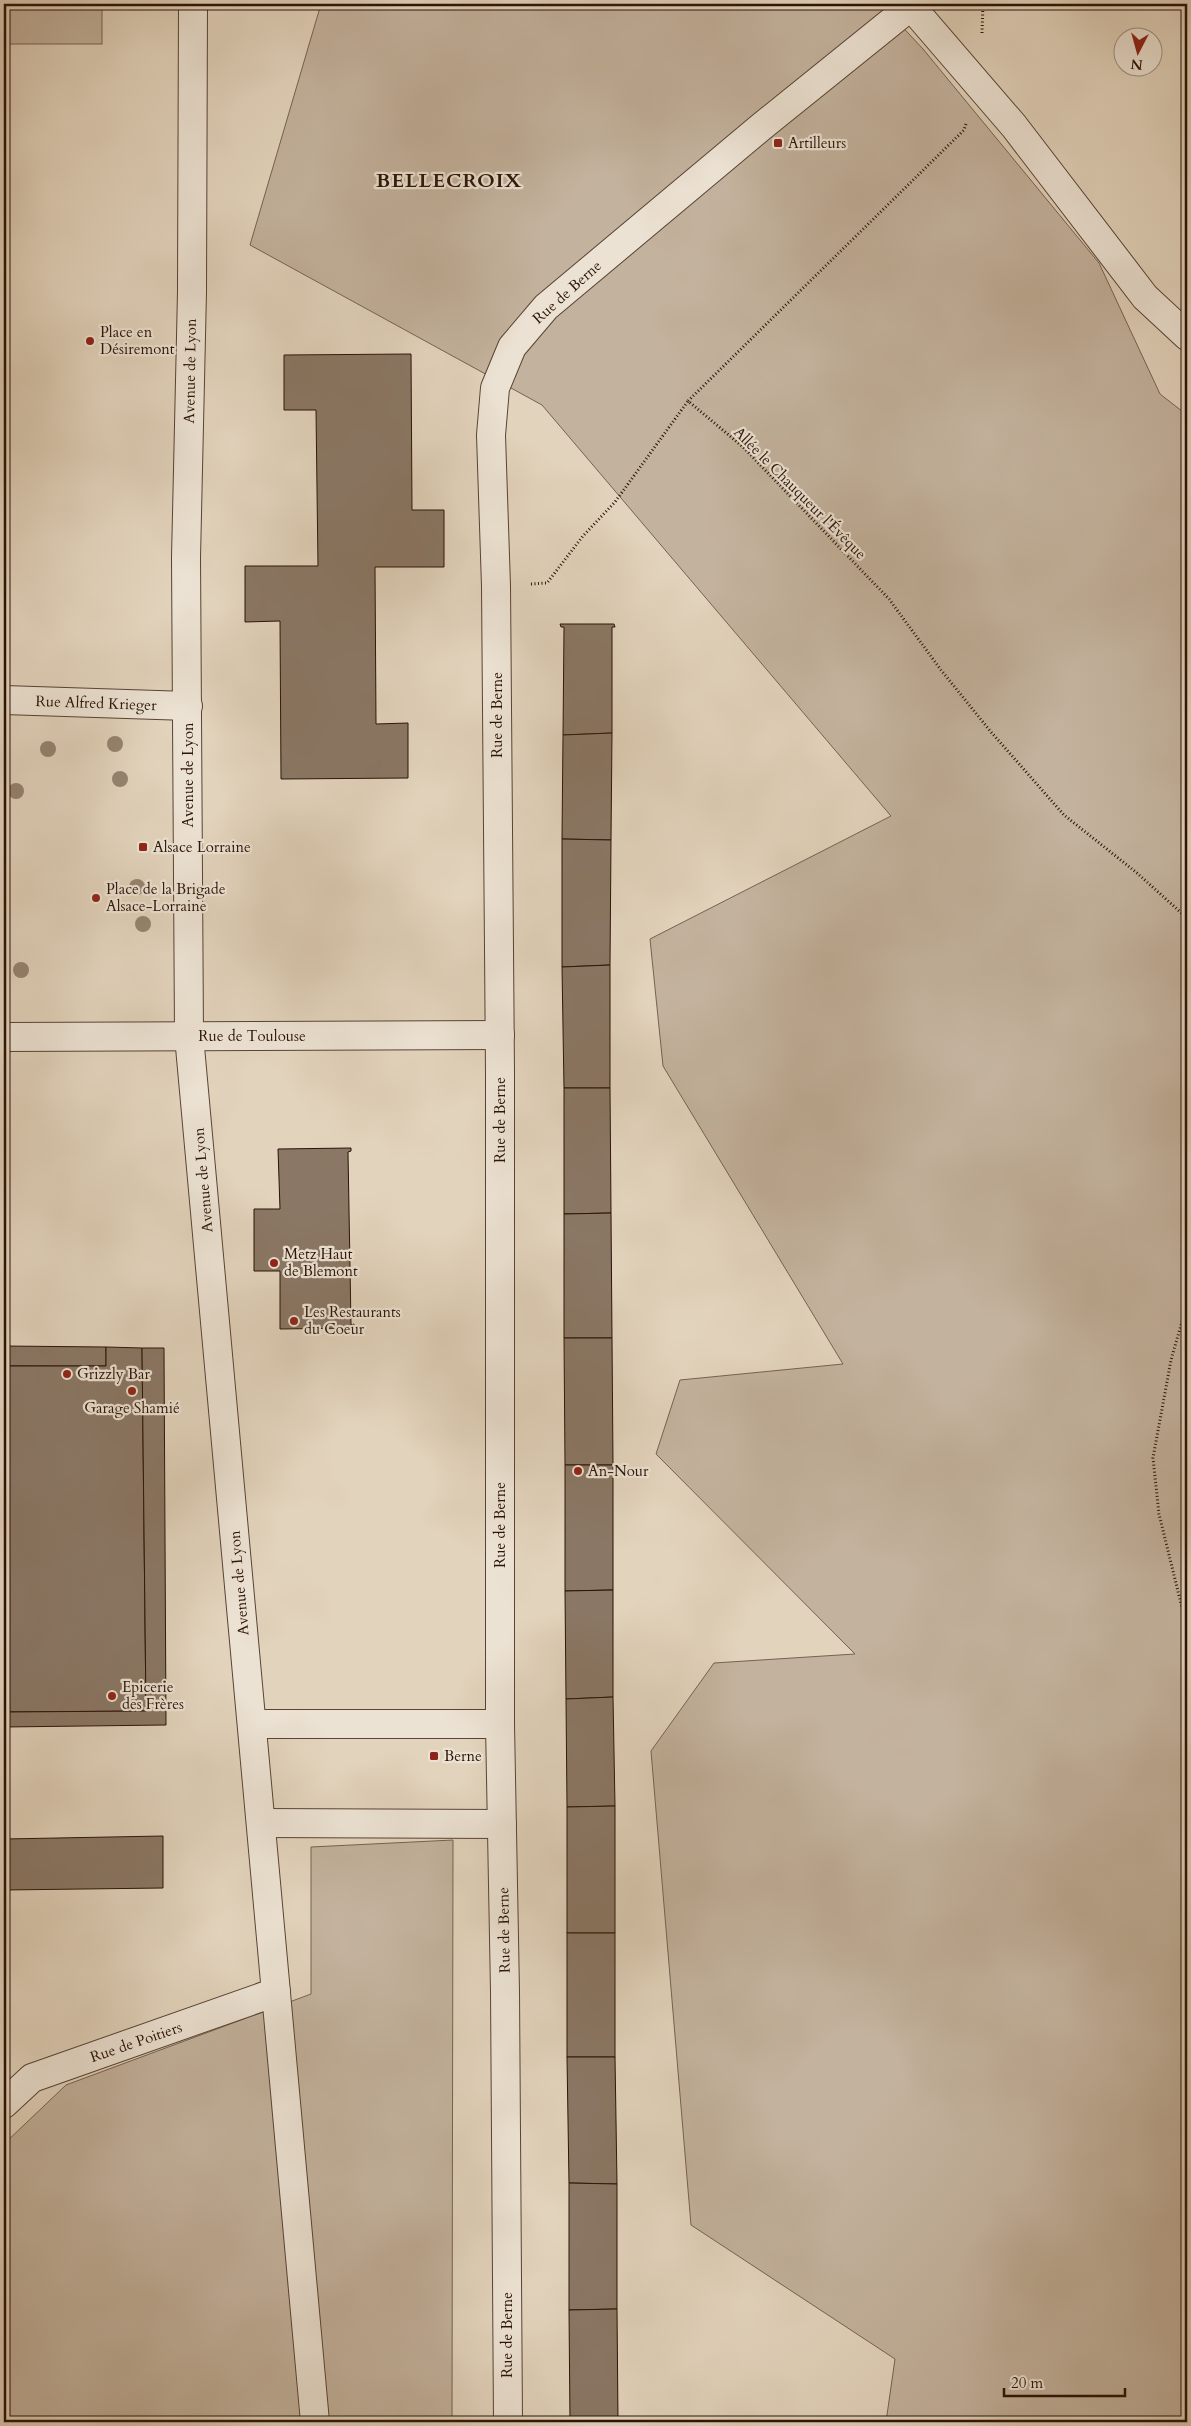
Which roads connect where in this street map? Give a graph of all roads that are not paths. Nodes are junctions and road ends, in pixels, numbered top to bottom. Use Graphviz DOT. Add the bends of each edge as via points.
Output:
graph roads {
  1 [pos="193,4"];
  2 [pos="910,5"];
  3 [pos="1187,336"];
  4 [pos="4,700"];
  5 [pos="188,706"];
  6 [pos="500,1035"];
  7 [pos="189,1036"];
  8 [pos="4,1037"];
  9 [pos="252,1724"];
  10 [pos="500,1724"];
  11 [pos="261,1823"];
  12 [pos="502,1824"];
  13 [pos="276,1992"];
  14 [pos="4,2104"];
  15 [pos="314,2422"];
  16 [pos="508,2422"];
  1 -- 5 [label="street, Avenue de Lyon" via="192,292 186,558"];
  2 -- 3 [label="street" via="1014,126 1145,297"];
  2 -- 6 [label="street, Rue de Berne" via="546,307 512,347 495,388 491,435 496,586"];
  4 -- 5 [label="street, Rue Alfred Krieger"];
  5 -- 7 [label="street, Avenue de Lyon"];
  6 -- 7 [label="street, Rue de Toulouse"];
  6 -- 10 [label="street, Rue de Berne"];
  7 -- 8 [label="street, Rue de Toulouse"];
  7 -- 9 [label="street, Avenue de Lyon"];
  9 -- 10 [label="street"];
  9 -- 11 [label="street, Avenue de Lyon"];
  10 -- 12 [label="street, Rue de Berne"];
  11 -- 12 [label="street"];
  11 -- 13 [label="street, Avenue de Lyon"];
  12 -- 16 [label="street, Rue de Berne"];
  13 -- 14 [label="street, Rue de Poitiers" via="32,2078"];
  13 -- 15 [label="street, Avenue de Lyon"];
}
